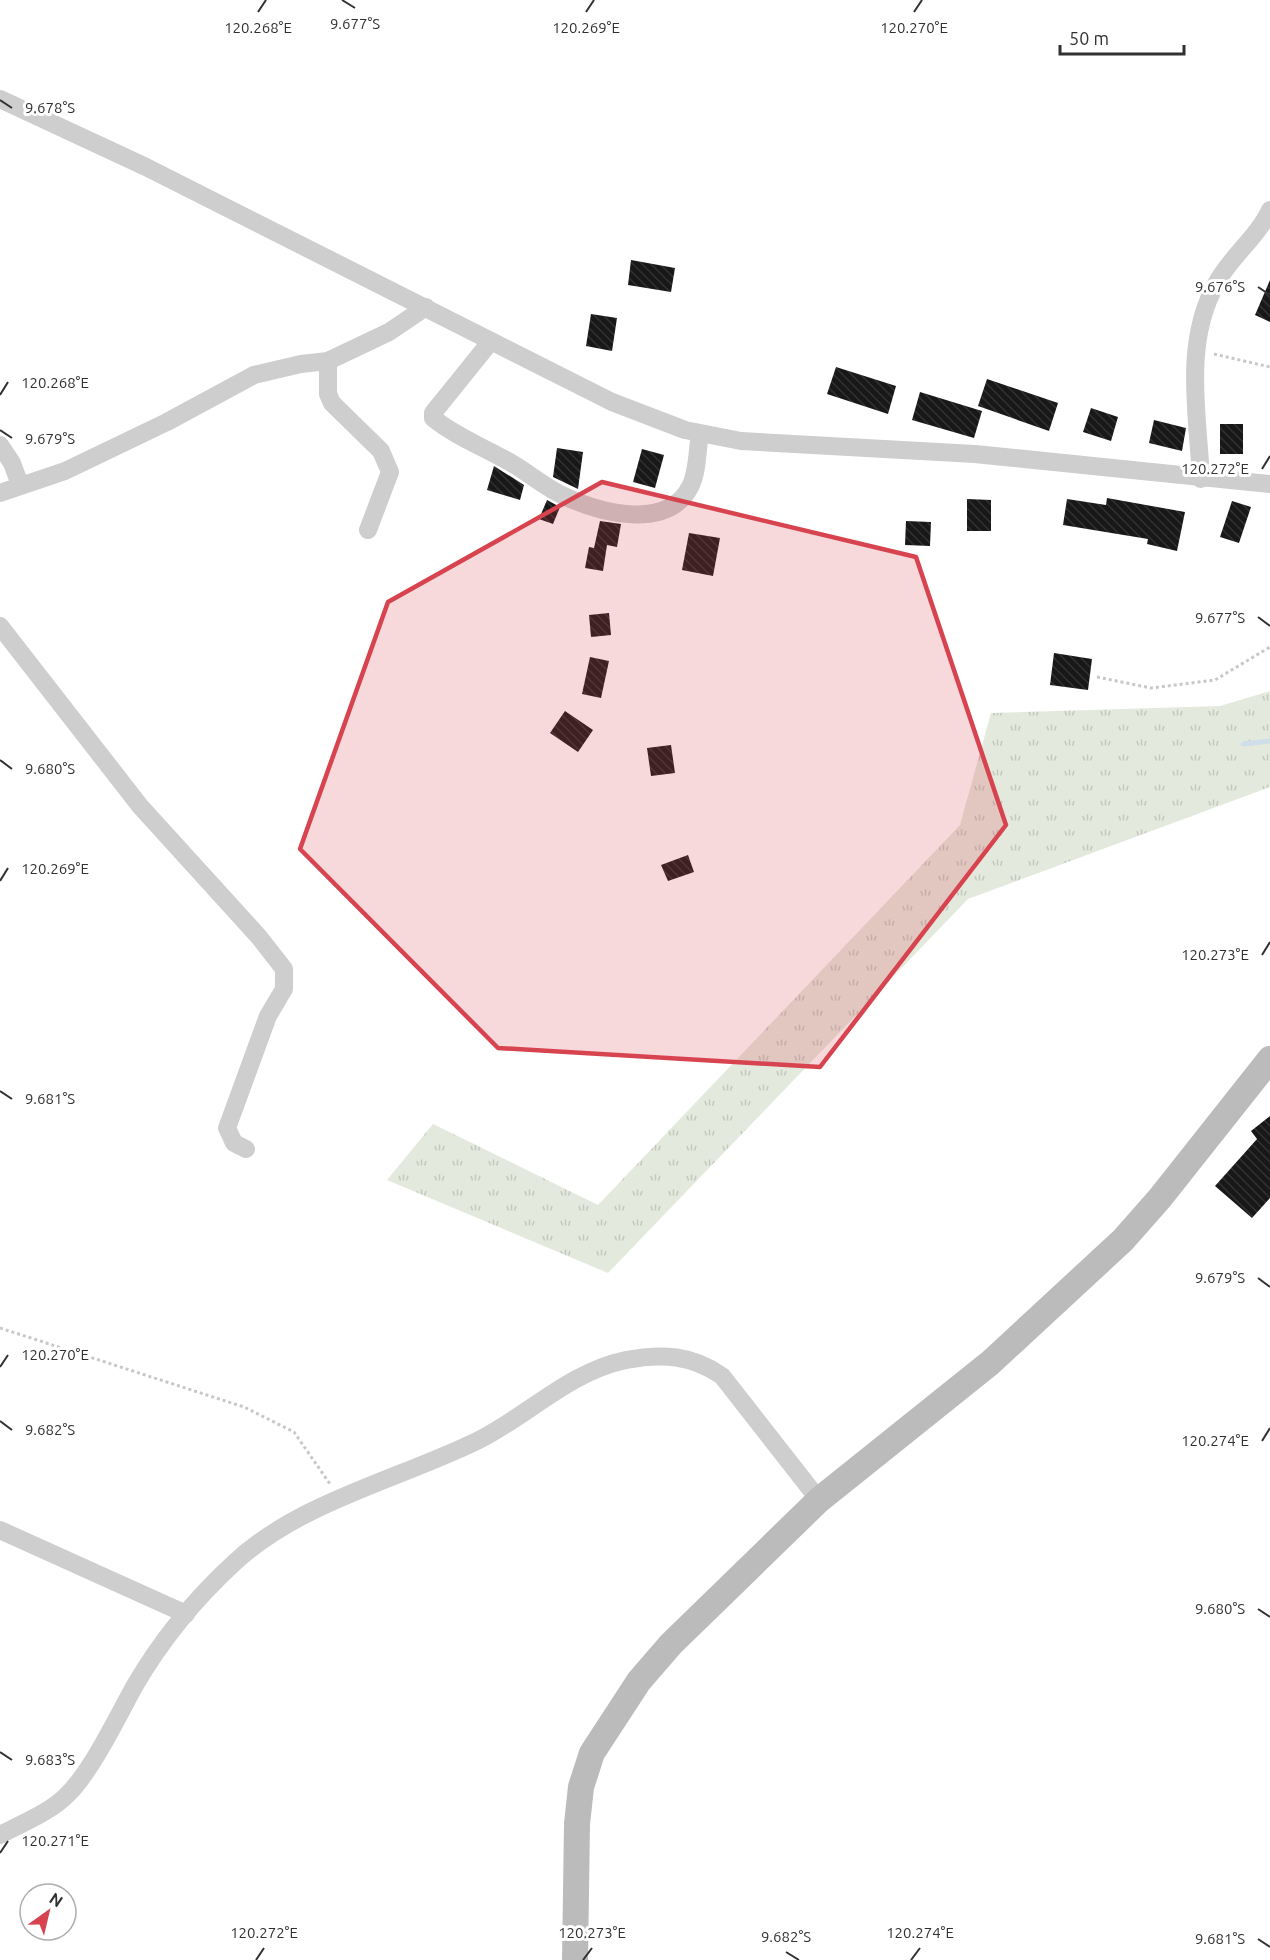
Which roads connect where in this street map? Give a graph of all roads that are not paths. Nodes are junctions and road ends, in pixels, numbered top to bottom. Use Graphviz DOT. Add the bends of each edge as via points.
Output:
graph roads {
  1 [pos="0,99"];
  2 [pos="1270,210"];
  3 [pos="426,307"];
  4 [pos="491,341"];
  5 [pos="328,361"];
  6 [pos="700,433"];
  7 [pos="0,445"];
  8 [pos="1201,479"];
  9 [pos="1270,484"];
  10 [pos="20,485"];
  11 [pos="0,493"];
  12 [pos="368,530"];
  13 [pos="0,626"];
  14 [pos="1270,1059"];
  15 [pos="246,1149"];
  16 [pos="819,1500"];
  17 [pos="0,1530"];
  18 [pos="186,1614"];
  19 [pos="0,1834"];
  20 [pos="575,1960"];
  1 -- 3 [label="street"];
  2 -- 8 [label="street" via="1215,285 1195,348"];
  3 -- 4 [label="street"];
  3 -- 5 [label="street" via="389,332"];
  4 -- 6 [label="street" via="612,402"];
  4 -- 6 [label="street" via="433,413 433,418 564,496 632,514 663,511 673,506 694,478"];
  5 -- 10 [label="street" via="254,375 65,471"];
  5 -- 12 [label="street" via="328,394 332,403 381,451 390,472"];
  6 -- 8 [label="street" via="741,441 975,454"];
  7 -- 10 [label="street"];
  8 -- 9 [label="street"];
  10 -- 11 [label="street"];
  13 -- 15 [label="street" via="140,806 284,969 284,989 268,1016 227,1128 234,1143"];
  14 -- 16 [label="street" via="1123,1240 990,1363"];
  16 -- 18 [label="street" via="722,1376 701,1363 672,1356 625,1361 566,1383 500,1429 434,1462 285,1527 236,1561"];
  16 -- 20 [label="street" via="655,1662 627,1697 592,1753 578,1800"];
  17 -- 18 [label="street"];
  18 -- 19 [label="street" via="149,1663 81,1780 58,1803"];
}
